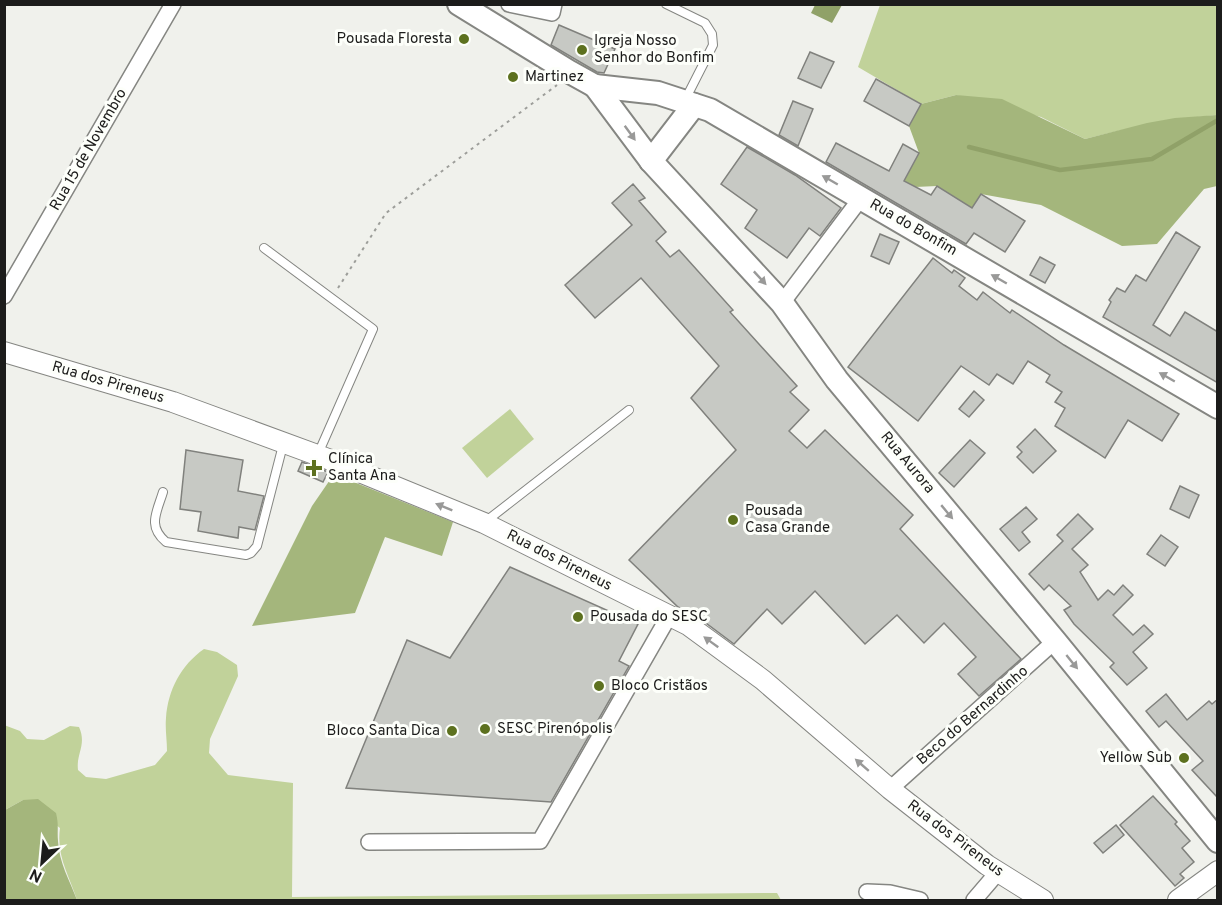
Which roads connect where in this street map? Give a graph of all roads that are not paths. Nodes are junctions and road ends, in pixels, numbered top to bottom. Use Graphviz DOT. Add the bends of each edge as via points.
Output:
graph roads {
  1 [pos="173,4"];
  2 [pos="509,4"];
  3 [pos="554,4"];
  4 [pos="666,4"];
  5 [pos="467,6"];
  6 [pos="596,86"];
  7 [pos="689,103"];
  8 [pos="651,161"];
  9 [pos="861,198"];
  10 [pos="264,248"];
  11 [pos="4,296"];
  12 [pos="782,303"];
  13 [pos="4,352"];
  14 [pos="1218,407"];
  15 [pos="629,410"];
  16 [pos="284,443"];
  17 [pos="317,455"];
  18 [pos="162,492"];
  19 [pos="484,523"];
  20 [pos="669,616"];
  21 [pos="1056,641"];
  22 [pos="890,789"];
  23 [pos="1209,826"];
  24 [pos="1218,841"];
  25 [pos="369,842"];
  26 [pos="1218,870"];
  27 [pos="998,872"];
  28 [pos="867,892"];
  29 [pos="920,900"];
  30 [pos="974,900"];
  31 [pos="1043,900"];
  32 [pos="1178,900"];
  1 -- 11 [label="street, Rua 15 de Novembro"];
  2 -- 3 [label="street" via="552,13"];
  4 -- 7 [label="lane" via="705,22 712,34 713,45"];
  5 -- 6 [label="main road"];
  6 -- 7 [label="main road, Rua do Bonfim" via="658,93"];
  6 -- 8 [label="main road, Rua Aurora, one-way"];
  7 -- 8 [label="main road"];
  9 -- 7 [label="main road, Rua do Bonfim, one-way" via="710,110"];
  8 -- 12 [label="main road, Rua Aurora, one-way"];
  9 -- 12 [label="street"];
  14 -- 9 [label="main road, Rua do Bonfim, one-way"];
  10 -- 17 [label="lane" via="373,329"];
  12 -- 21 [label="main road, Rua Aurora, one-way" via="837,380"];
  13 -- 16 [label="street, Rua dos Pireneus" via="173,402"];
  15 -- 19 [label="lane"];
  16 -- 17 [label="street, Rua dos Pireneus"];
  16 -- 18 [label="lane" via="257,546 251,553 166,542 154,524"];
  19 -- 17 [label="street, Rua dos Pireneus, one-way"];
  19 -- 20 [label="street, Rua dos Pireneus"];
  22 -- 20 [label="street, Rua dos Pireneus, one-way" via="764,680"];
  20 -- 25 [label="street" via="540,841"];
  21 -- 22 [label="street, Beco do Bernardinho"];
  21 -- 23 [label="main road, Rua Aurora, one-way"];
  22 -- 27 [label="street, Rua dos Pireneus"];
  23 -- 24 [label="main road, Rua Aurora"];
  26 -- 32 [label="street"];
  27 -- 30 [label="street"];
  27 -- 31 [label="street, Rua dos Pireneus"];
  28 -- 29 [label="street"];
}
